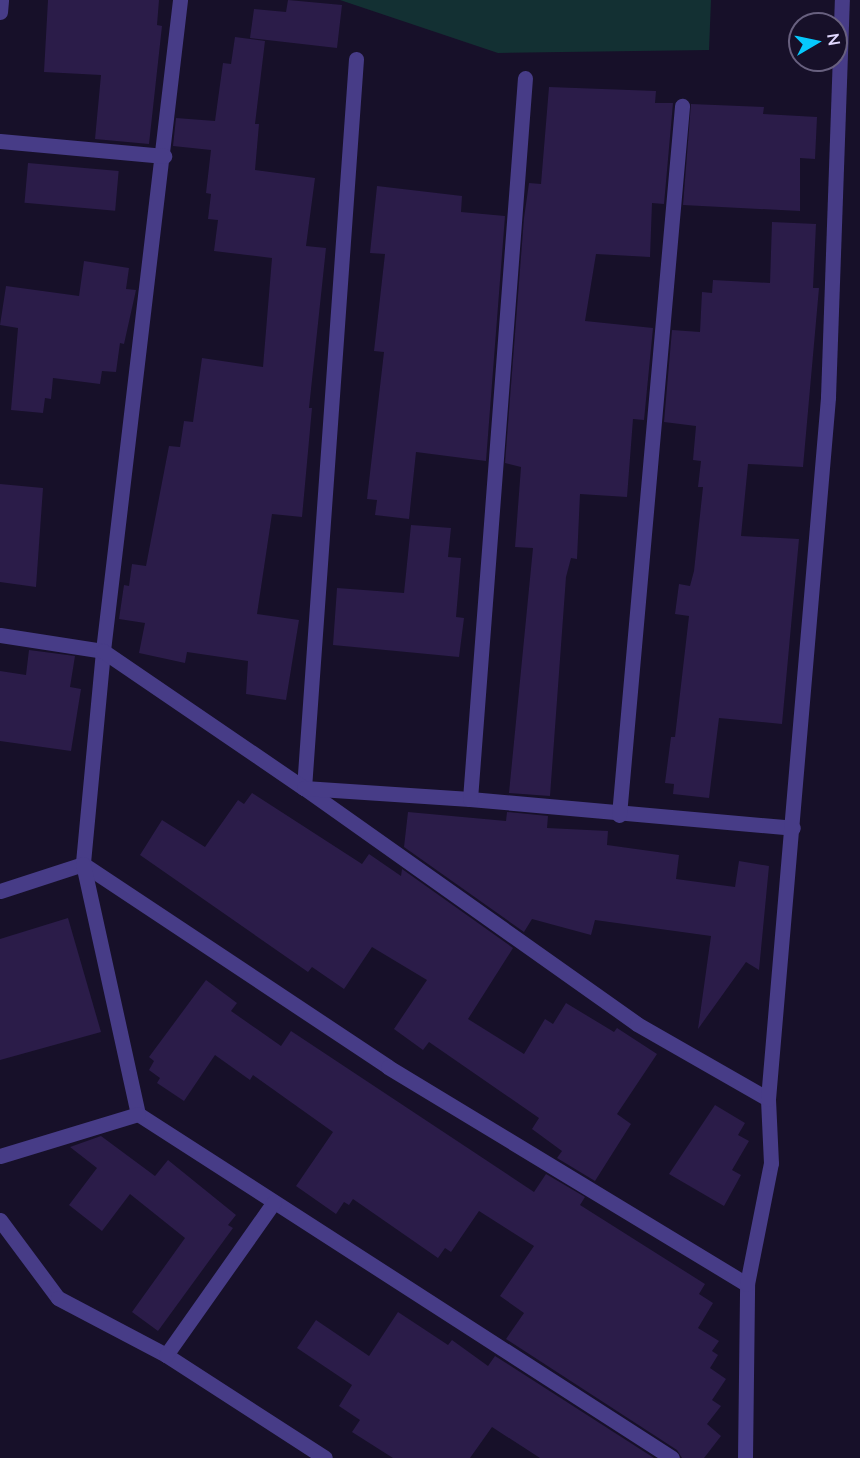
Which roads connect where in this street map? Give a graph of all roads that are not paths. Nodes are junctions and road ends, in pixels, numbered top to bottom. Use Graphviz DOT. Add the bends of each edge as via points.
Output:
graph roads {
  1 [pos="1,0"];
  2 [pos="180,0"];
  3 [pos="842,0"];
  4 [pos="0,12"];
  5 [pos="356,59"];
  6 [pos="525,78"];
  7 [pos="682,105"];
  8 [pos="0,141"];
  9 [pos="164,156"];
  10 [pos="0,634"];
  11 [pos="103,651"];
  12 [pos="304,788"];
  13 [pos="470,799"];
  14 [pos="619,814"];
  15 [pos="792,828"];
  16 [pos="83,864"];
  17 [pos="0,891"];
  18 [pos="768,1100"];
  19 [pos="138,1114"];
  20 [pos="0,1156"];
  21 [pos="274,1202"];
  22 [pos="0,1220"];
  23 [pos="747,1284"];
  24 [pos="166,1355"];
  25 [pos="325,1458"];
  26 [pos="672,1458"];
  27 [pos="745,1458"];
  1 -- 4 [label="street"];
  2 -- 9 [label="street"];
  3 -- 15 [label="street" via="828,397"];
  5 -- 12 [label="street"];
  6 -- 13 [label="street"];
  7 -- 14 [label="street"];
  8 -- 9 [label="street"];
  9 -- 11 [label="street"];
  10 -- 11 [label="street"];
  11 -- 12 [label="street"];
  11 -- 16 [label="street"];
  12 -- 13 [label="street"];
  12 -- 18 [label="street" via="637,1024"];
  13 -- 14 [label="street"];
  14 -- 15 [label="street"];
  15 -- 18 [label="street"];
  16 -- 17 [label="street"];
  16 -- 19 [label="street"];
  16 -- 23 [label="street" via="388,1067"];
  18 -- 23 [label="street" via="771,1162"];
  19 -- 20 [label="street"];
  19 -- 21 [label="street"];
  21 -- 24 [label="street"];
  21 -- 26 [label="street"];
  22 -- 24 [label="street" via="58,1298"];
  23 -- 27 [label="street"];
  24 -- 25 [label="street"];
}
